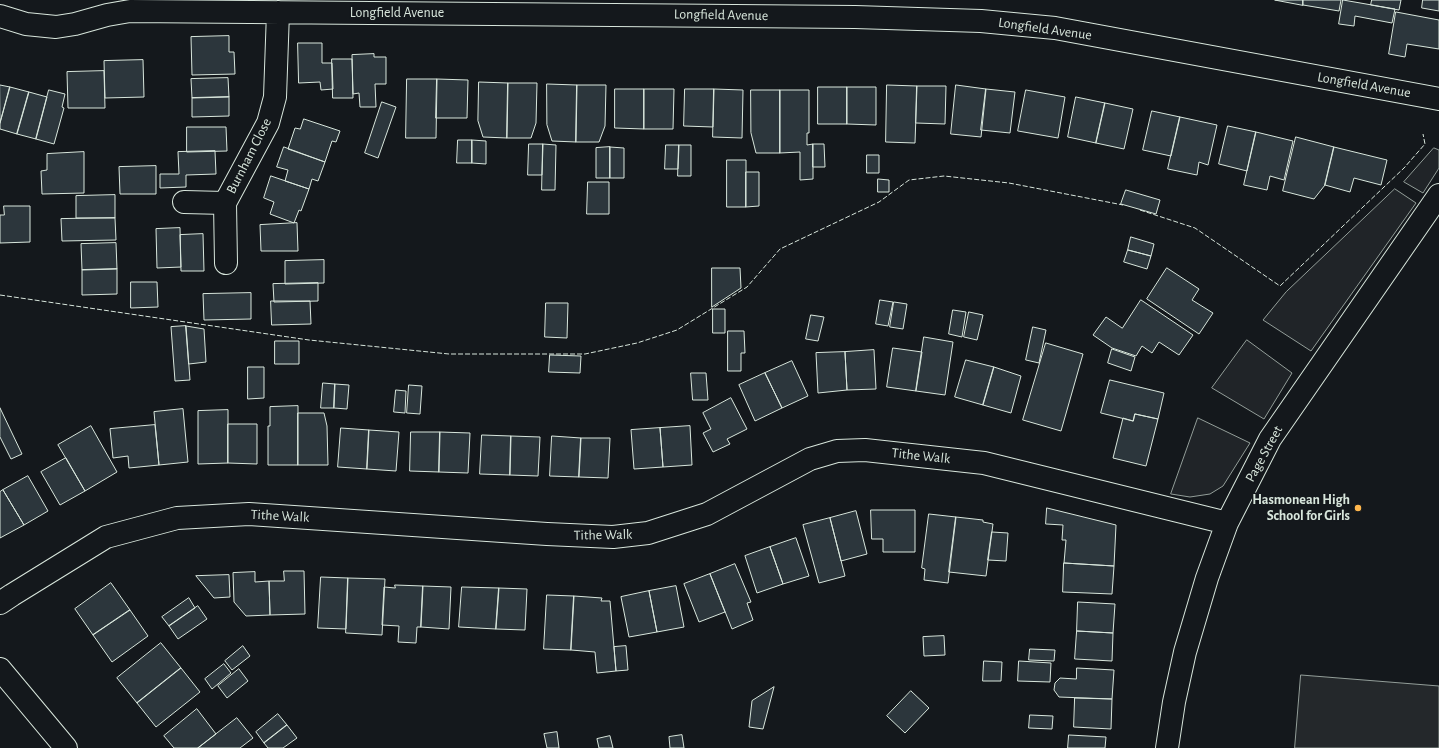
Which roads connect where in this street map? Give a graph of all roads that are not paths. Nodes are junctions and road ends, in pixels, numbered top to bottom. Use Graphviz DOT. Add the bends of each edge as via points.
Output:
graph roads {
  1 [pos="216,6"];
  2 [pos="278,12"];
  3 [pos="0,16"];
  4 [pos="1439,99"];
  5 [pos="1439,195"];
  6 [pos="184,202"];
  7 [pos="225,203"];
  8 [pos="226,263"];
  9 [pos="1227,523"];
  10 [pos="0,603"];
  11 [pos="0,669"];
  12 [pos="66,748"];
  13 [pos="1167,748"];
  1 -- 2 [label="main road, Longfield Avenue"];
  1 -- 3 [label="main road, Longfield Avenue" via="130,11 76,24 56,26 26,24"];
  2 -- 4 [label="main road, Longfield Avenue" via="847,16 981,20 1070,31"];
  2 -- 7 [label="main road, Burnham Close" via="275,97 268,123"];
  5 -- 9 [label="main road, Page Street" via="1270,439"];
  6 -- 7 [label="main road, Burnham Close"];
  7 -- 8 [label="main road, Burnham Close"];
  9 -- 10 [label="main road, Tithe Walk" via="984,463 865,450 837,451 810,459 707,514 648,533 613,537 249,514 177,518 106,537"];
  9 -- 13 [label="main road, Page Street" via="1185,652"];
  11 -- 12 [label="main road"];
}
